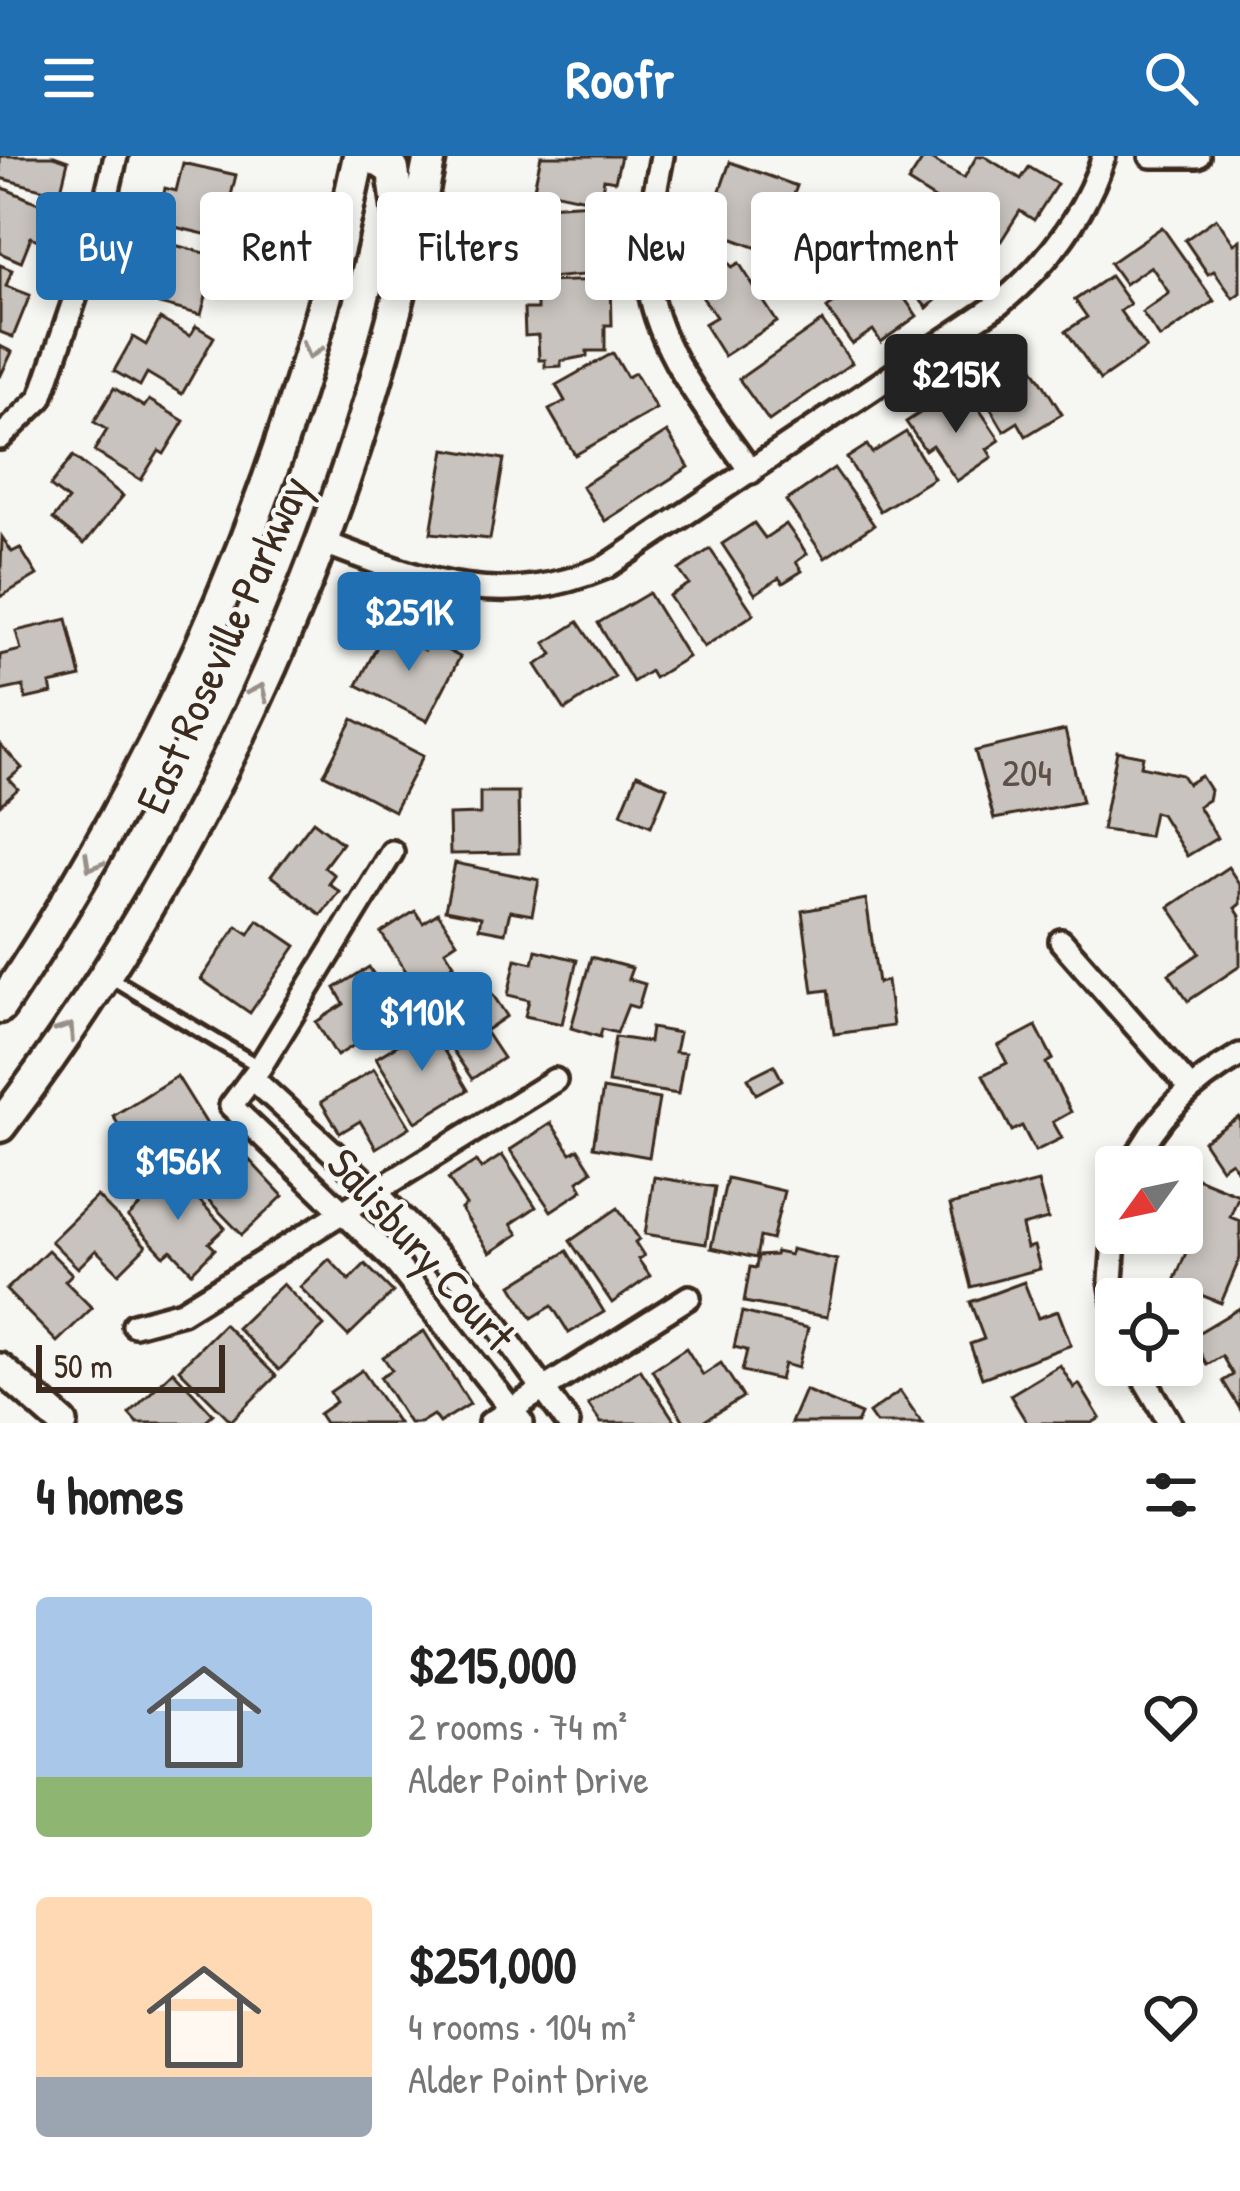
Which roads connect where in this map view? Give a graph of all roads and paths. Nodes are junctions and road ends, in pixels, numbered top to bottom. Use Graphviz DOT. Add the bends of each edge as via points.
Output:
graph roads {
  1 [pos="116,156"];
  2 [pos="359,156"];
  3 [pos="372,156"];
  4 [pos="430,156"];
  5 [pos="662,156"];
  6 [pos="1104,156"];
  7 [pos="1151,156"];
  8 [pos="1198,156"];
  9 [pos="396,192"];
  10 [pos="422,192"];
  11 [pos="397,300"];
  12 [pos="0,438"];
  13 [pos="751,472"];
  14 [pos="322,542"];
  15 [pos="392,852"];
  16 [pos="1061,941"];
  17 [pos="106,974"];
  18 [pos="0,1006"];
  19 [pos="1240,1055"];
  20 [pos="256,1073"];
  21 [pos="555,1080"];
  22 [pos="1191,1089"];
  23 [pos="0,1126"];
  24 [pos="1144,1146"];
  25 [pos="374,1190"];
  26 [pos="341,1212"];
  27 [pos="689,1298"];
  28 [pos="134,1325"];
  29 [pos="0,1368"];
  30 [pos="1148,1386"];
  31 [pos="546,1388"];
  32 [pos="517,1416"];
  33 [pos="63,1423"];
  34 [pos="490,1423"];
  35 [pos="568,1423"];
  36 [pos="1170,1423"];
  1 -- 12 [label="street" via="100,228 41,398"];
  2 -- 18 [label="main road, East Roseville Parkway, one-way" via="284,442 193,671 81,882"];
  3 -- 9 [label="main road" via="393,170"];
  4 -- 10 [label="main road, East Roseville Parkway"];
  5 -- 13 [label="street" via="647,247 653,298 684,374"];
  6 -- 13 [label="street" via="1084,206 1025,282"];
  7 -- 8 [label="street"];
  11 -- 14 [label="main road, East Roseville Parkway"];
  13 -- 14 [label="street" via="606,567 543,589 440,582"];
  17 -- 14 [label="main road, East Roseville Parkway, one-way" via="218,778"];
  15 -- 20 [label="street"];
  16 -- 22 [label="street"];
  17 -- 20 [label="lane"];
  23 -- 17 [label="main road, East Roseville Parkway, one-way"];
  19 -- 22 [label="street"];
  20 -- 25 [label="street"];
  20 -- 26 [label="street, Salisbury Court" via="231,1106"];
  21 -- 25 [label="street"];
  22 -- 24 [label="street"];
  25 -- 26 [label="street"];
  25 -- 31 [label="street" via="471,1289"];
  26 -- 28 [label="street" via="182,1312"];
  26 -- 32 [label="street, Salisbury Court" via="394,1261"];
  27 -- 31 [label="street"];
  29 -- 33 [label="street"];
  30 -- 36 [label="street"];
  31 -- 32 [label="street"];
  31 -- 35 [label="street"];
  32 -- 34 [label="street"];
}
